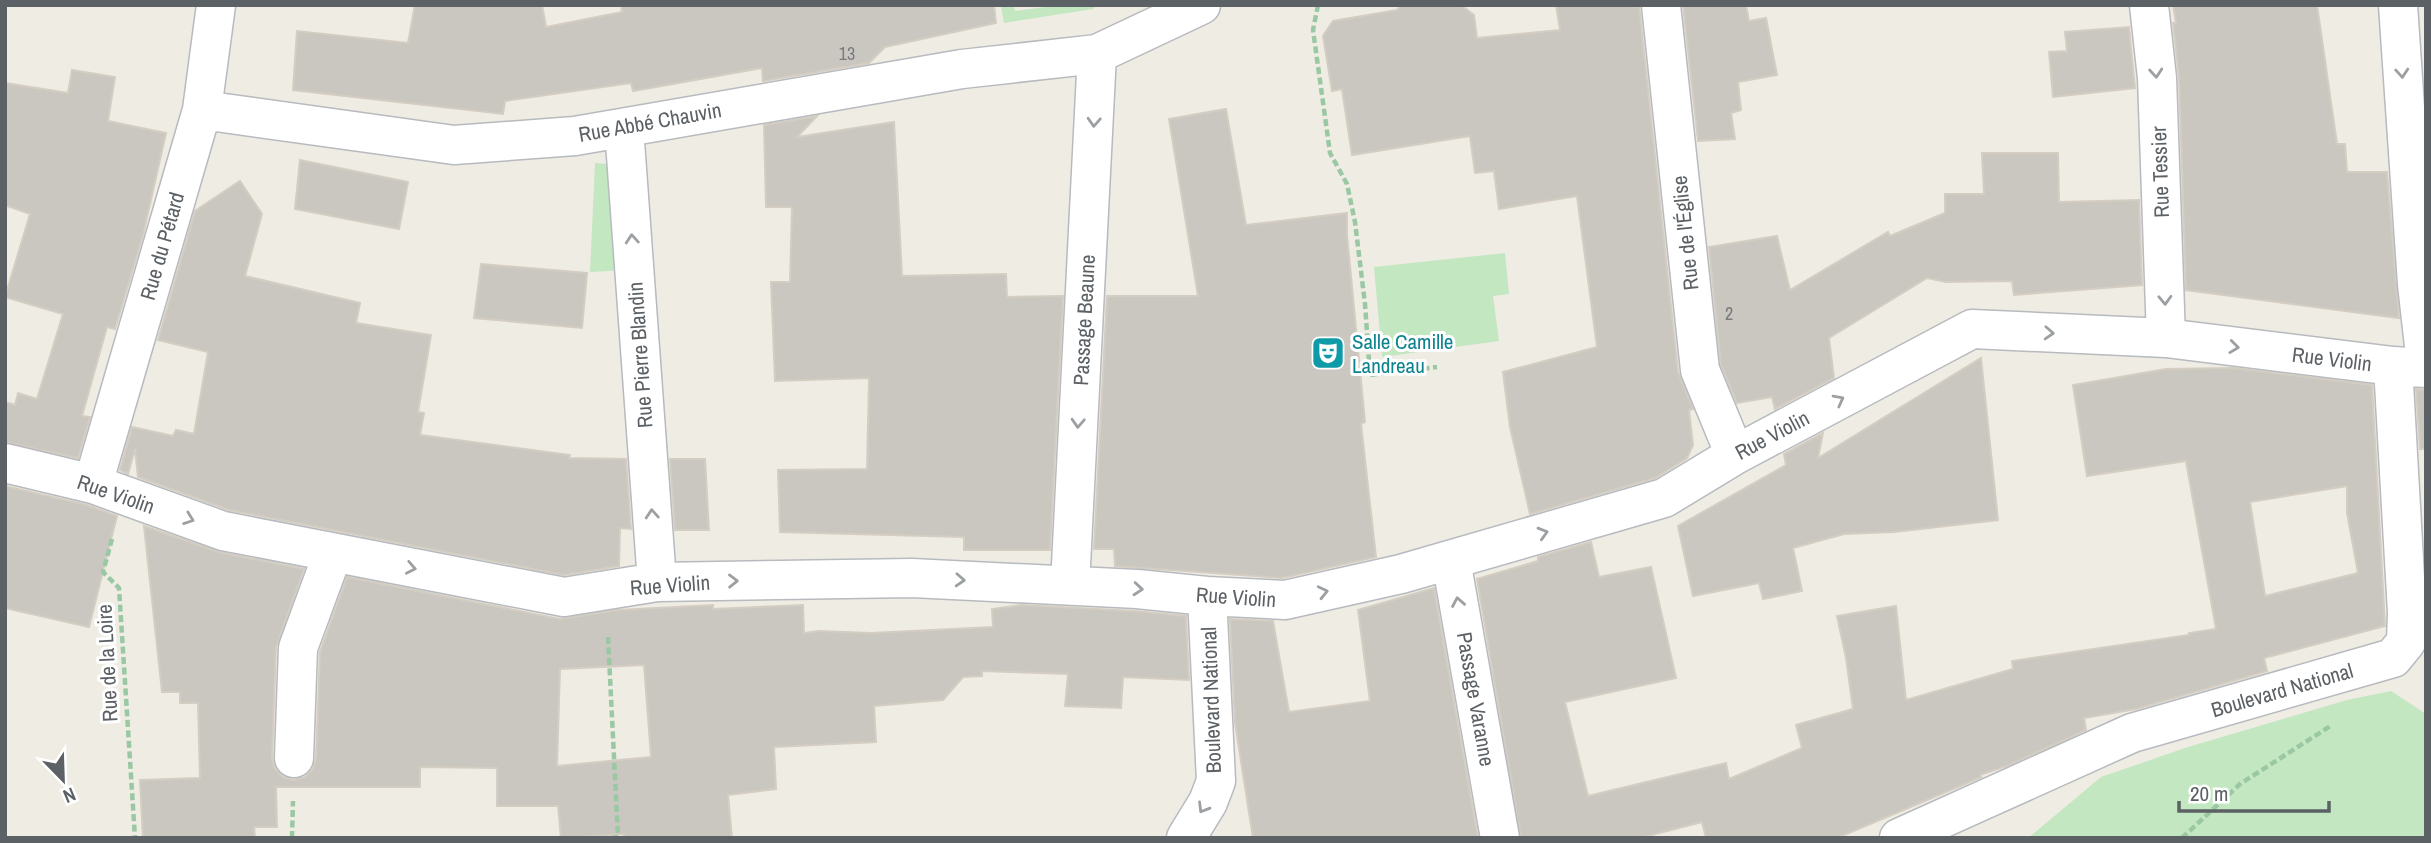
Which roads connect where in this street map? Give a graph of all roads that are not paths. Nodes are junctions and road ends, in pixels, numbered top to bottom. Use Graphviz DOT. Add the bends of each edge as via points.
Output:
graph roads {
  1 [pos="216,5"];
  2 [pos="1201,5"];
  3 [pos="1661,5"];
  4 [pos="2149,5"];
  5 [pos="2398,5"];
  6 [pos="1097,54"];
  7 [pos="202,110"];
  8 [pos="624,128"];
  9 [pos="2166,338"];
  10 [pos="2415,366"];
  11 [pos="1735,455"];
  12 [pos="5,463"];
  13 [pos="109,490"];
  14 [pos="333,553"];
  15 [pos="1451,560"];
  16 [pos="657,582"];
  17 [pos="1070,585"];
  18 [pos="1207,596"];
  19 [pos="293,758"];
  20 [pos="1186,838"];
  21 [pos="1500,838"];
  22 [pos="1899,838"];
  1 -- 7 [label="street, Rue du Pétard"];
  2 -- 6 [label="street, Rue Abbé Chauvin"];
  3 -- 11 [label="street, Rue de l'Église" via="1700,370"];
  4 -- 9 [label="street, Rue Tessier, one-way" via="2157,78"];
  5 -- 10 [label="street, Boulevard National, one-way" via="2417,284"];
  6 -- 8 [label="street, Rue Abbé Chauvin" via="962,69"];
  6 -- 17 [label="street, Passage Beaune, one-way"];
  7 -- 8 [label="street, Rue Abbé Chauvin" via="454,145"];
  7 -- 13 [label="street, Rue du Pétard"];
  16 -- 8 [label="street, Rue Pierre Blandin, one-way"];
  9 -- 10 [label="street, Rue Violin, one-way"];
  11 -- 9 [label="street, Rue Violin, one-way" via="1972,329"];
  10 -- 22 [label="street, Boulevard National" via="2406,642 2393,658 2132,733"];
  15 -- 11 [label="street, Rue Violin, one-way" via="1664,498"];
  12 -- 13 [label="street, Rue Violin"];
  13 -- 14 [label="street, Rue Violin, one-way" via="223,531"];
  14 -- 16 [label="street, Rue Violin, one-way" via="564,597"];
  14 -- 19 [label="street" via="298,648"];
  18 -- 15 [label="street, Rue Violin, one-way" via="1285,600"];
  21 -- 15 [label="street, Passage Varanne, one-way"];
  16 -- 17 [label="street, Rue Violin, one-way" via="912,578"];
  17 -- 18 [label="street, Rue Violin, one-way"];
  18 -- 20 [label="street, Boulevard National, one-way" via="1216,781"];
}
